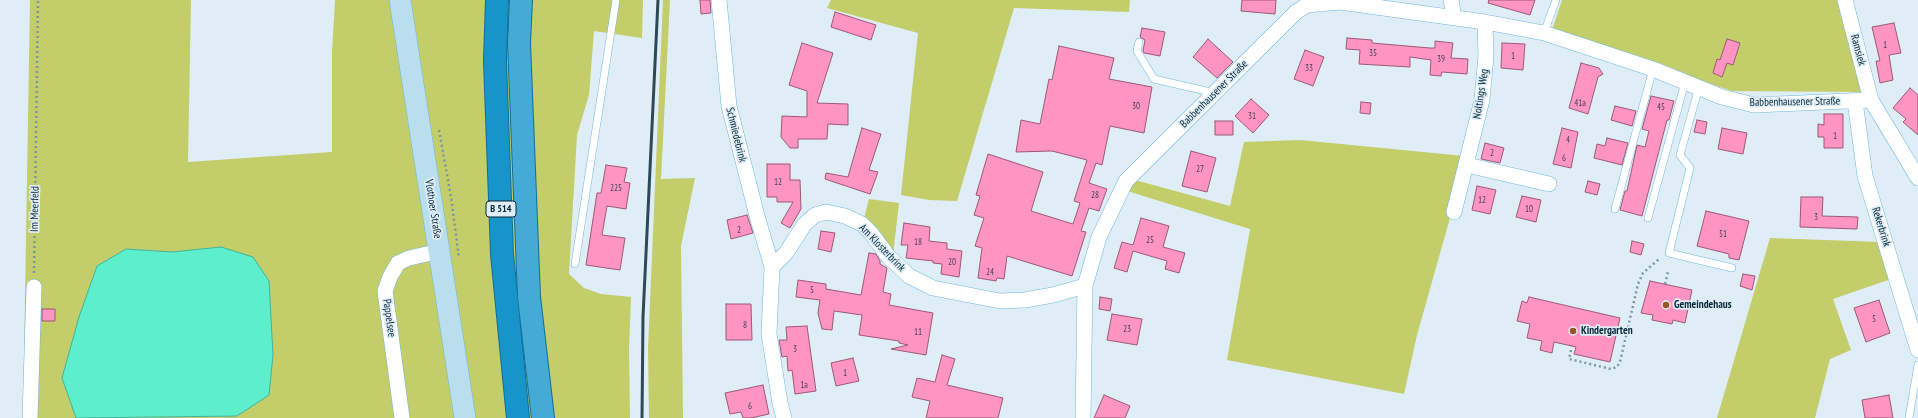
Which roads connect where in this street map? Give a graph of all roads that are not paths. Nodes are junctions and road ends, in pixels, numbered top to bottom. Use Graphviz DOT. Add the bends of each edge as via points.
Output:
graph roads {
  1 [pos="400,0"];
  2 [pos="497,0"];
  3 [pos="521,0"];
  4 [pos="616,0"];
  5 [pos="719,0"];
  6 [pos="1451,0"];
  7 [pos="1556,0"];
  8 [pos="1845,0"];
  9 [pos="1304,3"];
  10 [pos="1454,17"];
  11 [pos="1485,22"];
  12 [pos="1544,33"];
  13 [pos="1139,42"];
  14 [pos="1653,70"];
  15 [pos="1692,84"];
  16 [pos="1215,93"];
  17 [pos="1871,100"];
  18 [pos="1855,101"];
  19 [pos="1466,165"];
  20 [pos="1918,178"];
  21 [pos="1549,184"];
  22 [pos="1615,209"];
  23 [pos="1454,212"];
  24 [pos="1648,218"];
  25 [pos="440,251"];
  26 [pos="575,264"];
  27 [pos="772,267"];
  28 [pos="1732,268"];
  29 [pos="1085,286"];
  30 [pos="34,287"];
  31 [pos="1918,350"];
  32 [pos="1918,365"];
  33 [pos="30,418"];
  34 [pos="402,418"];
  35 [pos="466,418"];
  36 [pos="518,418"];
  37 [pos="543,418"];
  38 [pos="784,418"];
  39 [pos="1083,418"];
  40 [pos="1909,418"];
  1 -- 25 [label="main road, Vlothoer Straße"];
  2 -- 36 [label="highway, B 514" via="495,61 502,254"];
  3 -- 37 [label="highway, B 514" via="519,43 529,297"];
  4 -- 26 [label="lane"];
  5 -- 27 [label="street, Schmiedebrink" via="729,106"];
  6 -- 10 [label="street"];
  7 -- 12 [label="lane"];
  8 -- 17 [label="street, Ramsiek"];
  9 -- 10 [label="street, Babbenhausener Straße" via="1340,2"];
  9 -- 16 [label="street, Babbenhausener Straße"];
  10 -- 11 [label="street, Babbenhausener Straße"];
  11 -- 12 [label="street, Babbenhausener Straße"];
  11 -- 19 [label="street, Noltings Weg" via="1486,56 1482,100"];
  12 -- 14 [label="street, Babbenhausener Straße"];
  13 -- 16 [label="lane" via="1137,51 1154,78"];
  14 -- 15 [label="street, Babbenhausener Straße"];
  14 -- 22 [label="lane"];
  15 -- 18 [label="street, Babbenhausener Straße" via="1722,97 1754,105"];
  15 -- 24 [label="lane"];
  15 -- 28 [label="lane" via="1680,155 1690,168 1669,253"];
  16 -- 29 [label="street, Babbenhausener Straße" via="1126,180 1099,237"];
  17 -- 18 [label="street, Babbenhausener Straße"];
  17 -- 20 [label="street"];
  18 -- 31 [label="street, Rekerbrink" via="1865,176"];
  19 -- 21 [label="street"];
  19 -- 23 [label="street, Noltings Weg"];
  25 -- 34 [label="street, Pappelsee" via="398,263 385,291"];
  25 -- 35 [label="main road, Vlothoer Straße"];
  27 -- 29 [label="street, Am Klosterbrink" via="786,253 804,225 815,215 826,212 845,216 862,224 888,256 909,276 933,288 1000,301 1039,298"];
  27 -- 38 [label="street" via="769,334"];
  29 -- 39 [label="street, Babbenhausener Straße"];
  30 -- 33 [label="street"];
  32 -- 40 [label="lane"];
}
